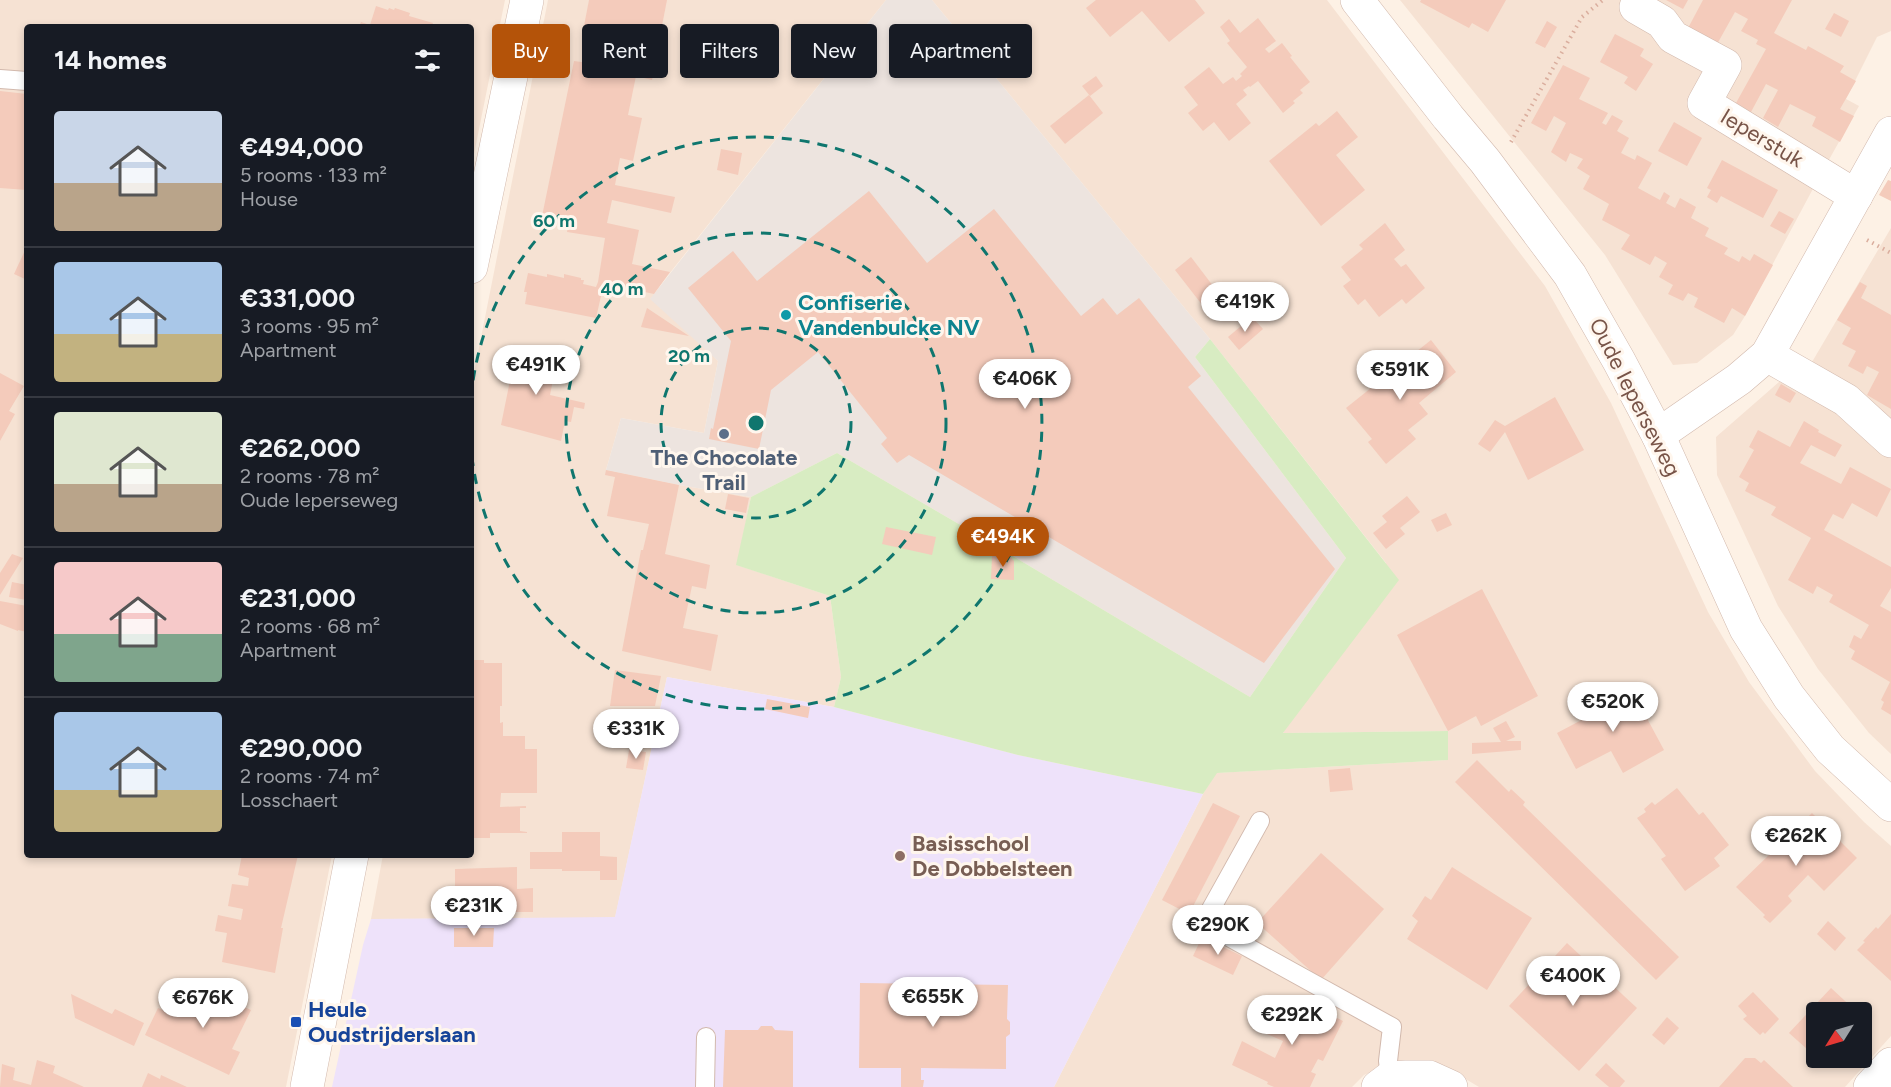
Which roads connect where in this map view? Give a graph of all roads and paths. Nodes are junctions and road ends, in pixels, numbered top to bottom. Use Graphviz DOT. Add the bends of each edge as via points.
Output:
graph roads {
  1 [pos="527,0"];
  2 [pos="1357,0"];
  3 [pos="1603,0"];
  4 [pos="1636,7"];
  5 [pos="0,79"];
  6 [pos="24,81"];
  7 [pos="1891,133"];
  8 [pos="1485,161"];
  9 [pos="1856,195"];
  10 [pos="474,253"];
  11 [pos="1767,355"];
  12 [pos="1659,435"];
  13 [pos="1891,441"];
  14 [pos="1891,806"];
  15 [pos="1260,821"];
  16 [pos="351,858"];
  17 [pos="706,1037"];
  18 [pos="1891,1064"];
  19 [pos="1384,1083"];
  20 [pos="307,1087"];
  21 [pos="705,1087"];
  22 [pos="1451,1087"];
  23 [pos="1870,1087"];
  1 -- 10 [label="street"];
  2 -- 8 [label="street, Oude Ieperseweg"];
  3 -- 8 [label="path" via="1582,17 1511,143"];
  4 -- 9 [label="street, Ieperstuk" via="1662,22 1673,37 1725,65 1704,103"];
  5 -- 6 [label="lane"];
  7 -- 9 [label="street"];
  8 -- 12 [label="street, Oude Ieperseweg" via="1570,275"];
  9 -- 11 [label="street"];
  11 -- 12 [label="street"];
  11 -- 13 [label="street" via="1846,400"];
  12 -- 14 [label="street, Oude Ieperseweg" via="1746,629 1782,687 1830,749"];
  15 -- 19 [label="lane" via="1211,909 1220,932 1392,1027"];
  16 -- 20 [label="street"];
  17 -- 21 [label="lane"];
  18 -- 23 [label="street"];
  19 -- 22 [label="street" via="1430,1077"];
}
